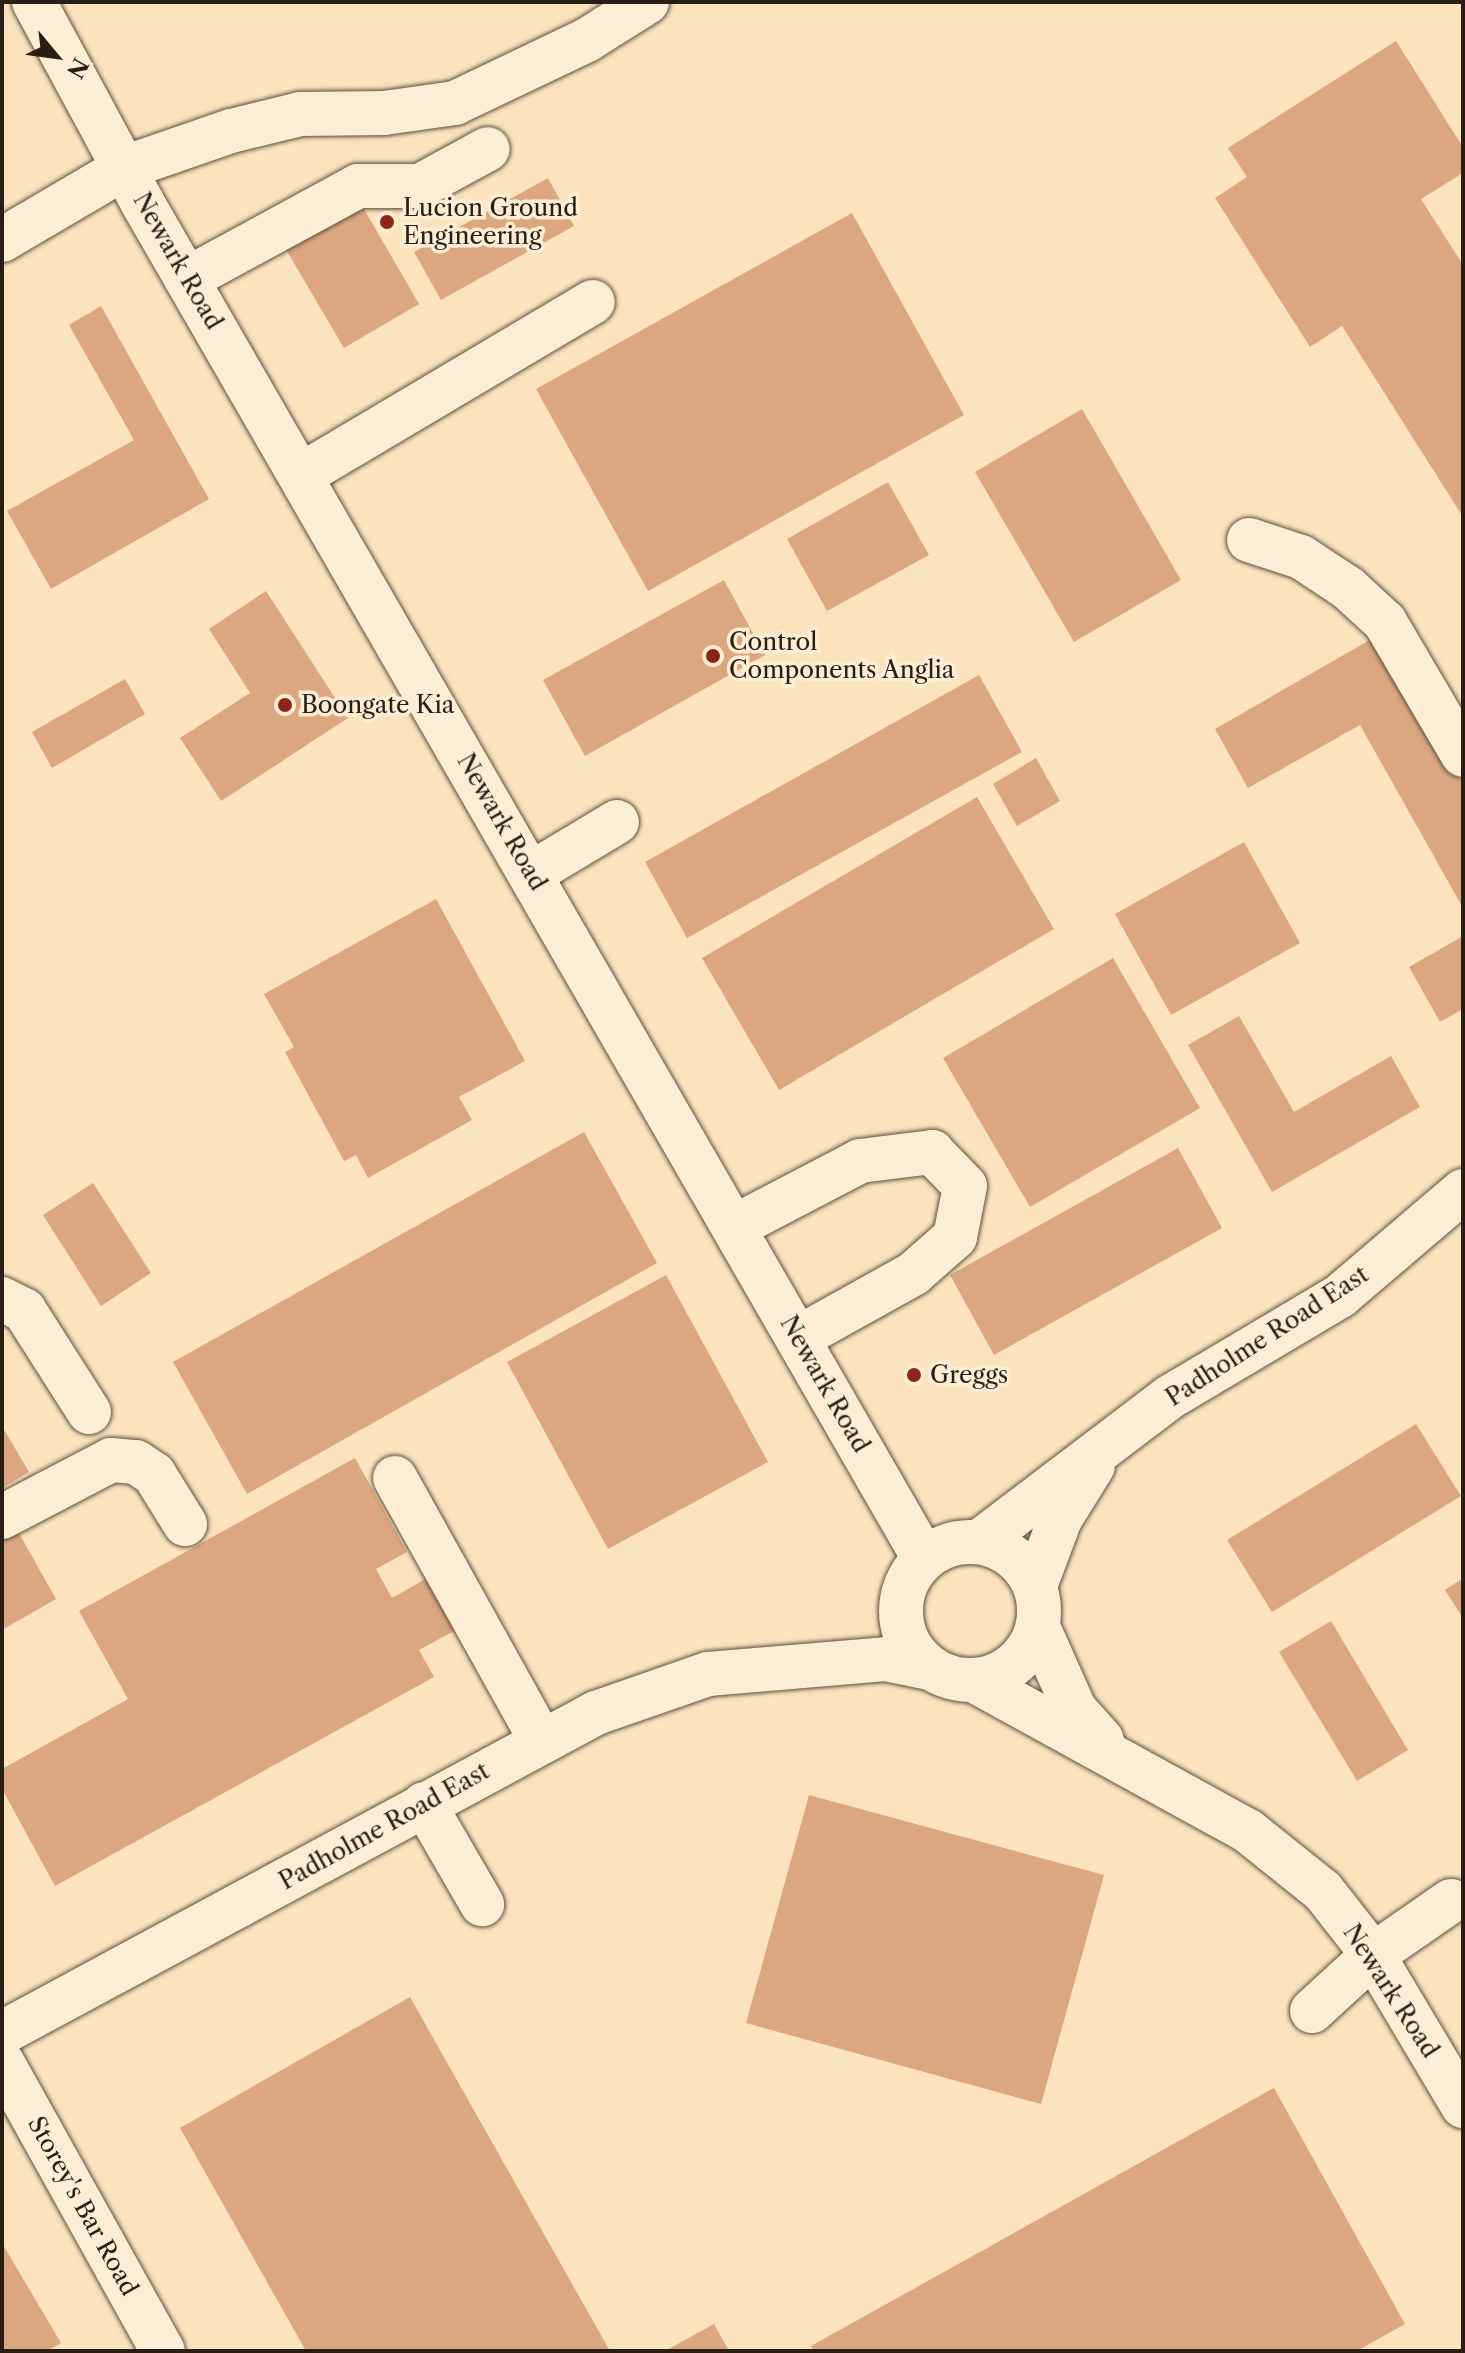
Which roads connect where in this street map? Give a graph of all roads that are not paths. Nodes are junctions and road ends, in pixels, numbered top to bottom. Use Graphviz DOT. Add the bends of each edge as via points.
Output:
graph roads {
  1 [pos="34,2"];
  2 [pos="647,2"];
  3 [pos="488,149"];
  4 [pos="124,168"];
  5 [pos="2,240"];
  6 [pos="187,279"];
  7 [pos="593,302"];
  8 [pos="303,474"];
  9 [pos="1249,540"];
  10 [pos="1463,755"];
  11 [pos="617,822"];
  12 [pos="532,873"];
  13 [pos="1463,1191"];
  14 [pos="734,1227"];
  15 [pos="2,1299"];
  16 [pos="798,1338"];
  17 [pos="89,1412"];
  18 [pos="1105,1447"];
  19 [pos="395,1478"];
  20 [pos="2,1517"];
  21 [pos="185,1524"];
  22 [pos="979,1542"];
  23 [pos="924,1558"];
  24 [pos="1036,1606"];
  25 [pos="900,1612"];
  26 [pos="783,1665"];
  27 [pos="929,1668"];
  28 [pos="975,1681"];
  29 [pos="541,1740"];
  30 [pos="1111,1751"];
  31 [pos="424,1804"];
  32 [pos="1451,1901"];
  33 [pos="482,1904"];
  34 [pos="1373,1955"];
  35 [pos="1312,2011"];
  36 [pos="2,2033"];
  37 [pos="2,2062"];
  38 [pos="1463,2106"];
  39 [pos="163,2351"];
  1 -- 4 [label="street, Newark Road"];
  2 -- 4 [label="street" via="587,40 455,103 384,113 300,114"];
  3 -- 6 [label="street" via="420,186 358,186"];
  4 -- 5 [label="street"];
  4 -- 6 [label="street, Newark Road"];
  6 -- 8 [label="street, Newark Road"];
  7 -- 8 [label="street"];
  8 -- 12 [label="street, Newark Road"];
  9 -- 10 [label="street" via="1301,557 1348,588 1385,622"];
  11 -- 12 [label="street"];
  12 -- 14 [label="street, Newark Road"];
  13 -- 18 [label="street, Padholme Road East" via="1340,1296 1170,1397"];
  14 -- 16 [label="street, Newark Road"];
  14 -- 16 [label="street" via="860,1161 932,1152 965,1186 955,1237 913,1274"];
  15 -- 17 [label="street" via="24,1310"];
  16 -- 23 [label="street, Newark Road"];
  18 -- 22 [label="street, Padholme Road East"];
  18 -- 24 [label="street, Padholme Road East" via="1060,1519"];
  19 -- 29 [label="street"];
  20 -- 21 [label="street" via="111,1460 136,1462 154,1474"];
  22 -- 23 [label="street, Padholme Road East" via="959,1542"];
  22 -- 24 [label="street" via="1013,1556"];
  23 -- 25 [label="street" via="903,1592"];
  24 -- 28 [label="street, Padholme Road East" via="1015,1664"];
  24 -- 30 [label="street, Newark Road" via="1075,1710"];
  25 -- 26 [label="street" via="880,1628"];
  25 -- 27 [label="street" via="903,1633"];
  26 -- 27 [label="street" via="885,1659"];
  26 -- 29 [label="street, Padholme Road East" via="708,1674 596,1713"];
  27 -- 28 [label="street"];
  28 -- 30 [label="street, Newark Road"];
  29 -- 31 [label="street, Padholme Road East"];
  30 -- 34 [label="street, Newark Road" via="1289,1861 1323,1891"];
  31 -- 33 [label="street"];
  31 -- 36 [label="street, Padholme Road East"];
  32 -- 34 [label="street"];
  34 -- 35 [label="street"];
  34 -- 38 [label="street, Newark Road"];
  37 -- 39 [label="street, Storey's Bar Road"];
}
